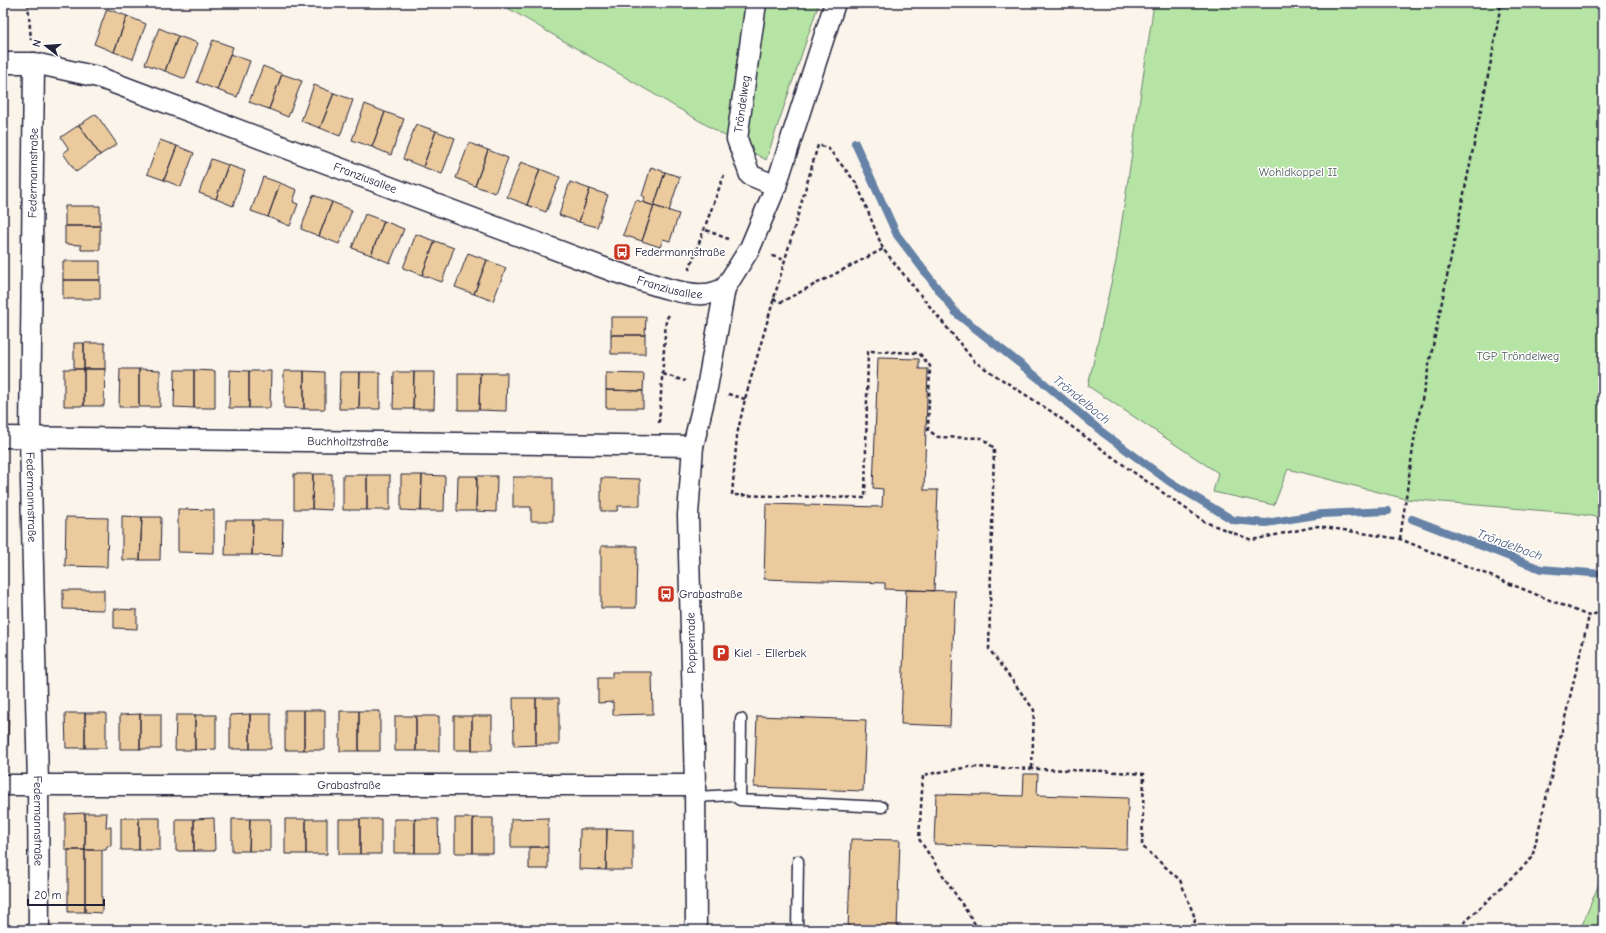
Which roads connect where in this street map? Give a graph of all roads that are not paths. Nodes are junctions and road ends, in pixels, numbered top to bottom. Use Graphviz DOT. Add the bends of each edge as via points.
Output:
graph roads {
  1 [pos="756,3"];
  2 [pos="835,3"];
  3 [pos="3,63"];
  4 [pos="34,63"];
  5 [pos="776,186"];
  6 [pos="725,288"];
  7 [pos="3,437"];
  8 [pos="30,437"];
  9 [pos="693,446"];
  10 [pos="741,719"];
  11 [pos="3,785"];
  12 [pos="38,785"];
  13 [pos="695,791"];
  14 [pos="740,800"];
  15 [pos="882,807"];
  16 [pos="798,861"];
  17 [pos="39,930"];
  18 [pos="696,930"];
  19 [pos="797,930"];
  1 -- 5 [label="street, Tröndelweg" via="737,139 750,175"];
  2 -- 5 [label="street"];
  3 -- 4 [label="street, Franziusallee"];
  4 -- 6 [label="street, Franziusallee" via="98,77 615,272 681,292 705,294"];
  4 -- 8 [label="street, Federmannstraße"];
  5 -- 6 [label="street" via="750,248"];
  6 -- 9 [label="street, Poppenrade" via="707,388"];
  7 -- 8 [label="street, Buchholtzstraße"];
  8 -- 9 [label="street, Buchholtzstraße"];
  8 -- 12 [label="street, Federmannstraße"];
  9 -- 13 [label="street, Poppenrade" via="688,514"];
  10 -- 14 [label="lane"];
  11 -- 12 [label="street, Grabastraße"];
  12 -- 13 [label="street, Grabastraße"];
  12 -- 17 [label="street, Federmannstraße"];
  13 -- 14 [label="lane" via="732,795"];
  13 -- 18 [label="street, Poppenrade"];
  14 -- 15 [label="lane"];
  16 -- 19 [label="lane"];
}
